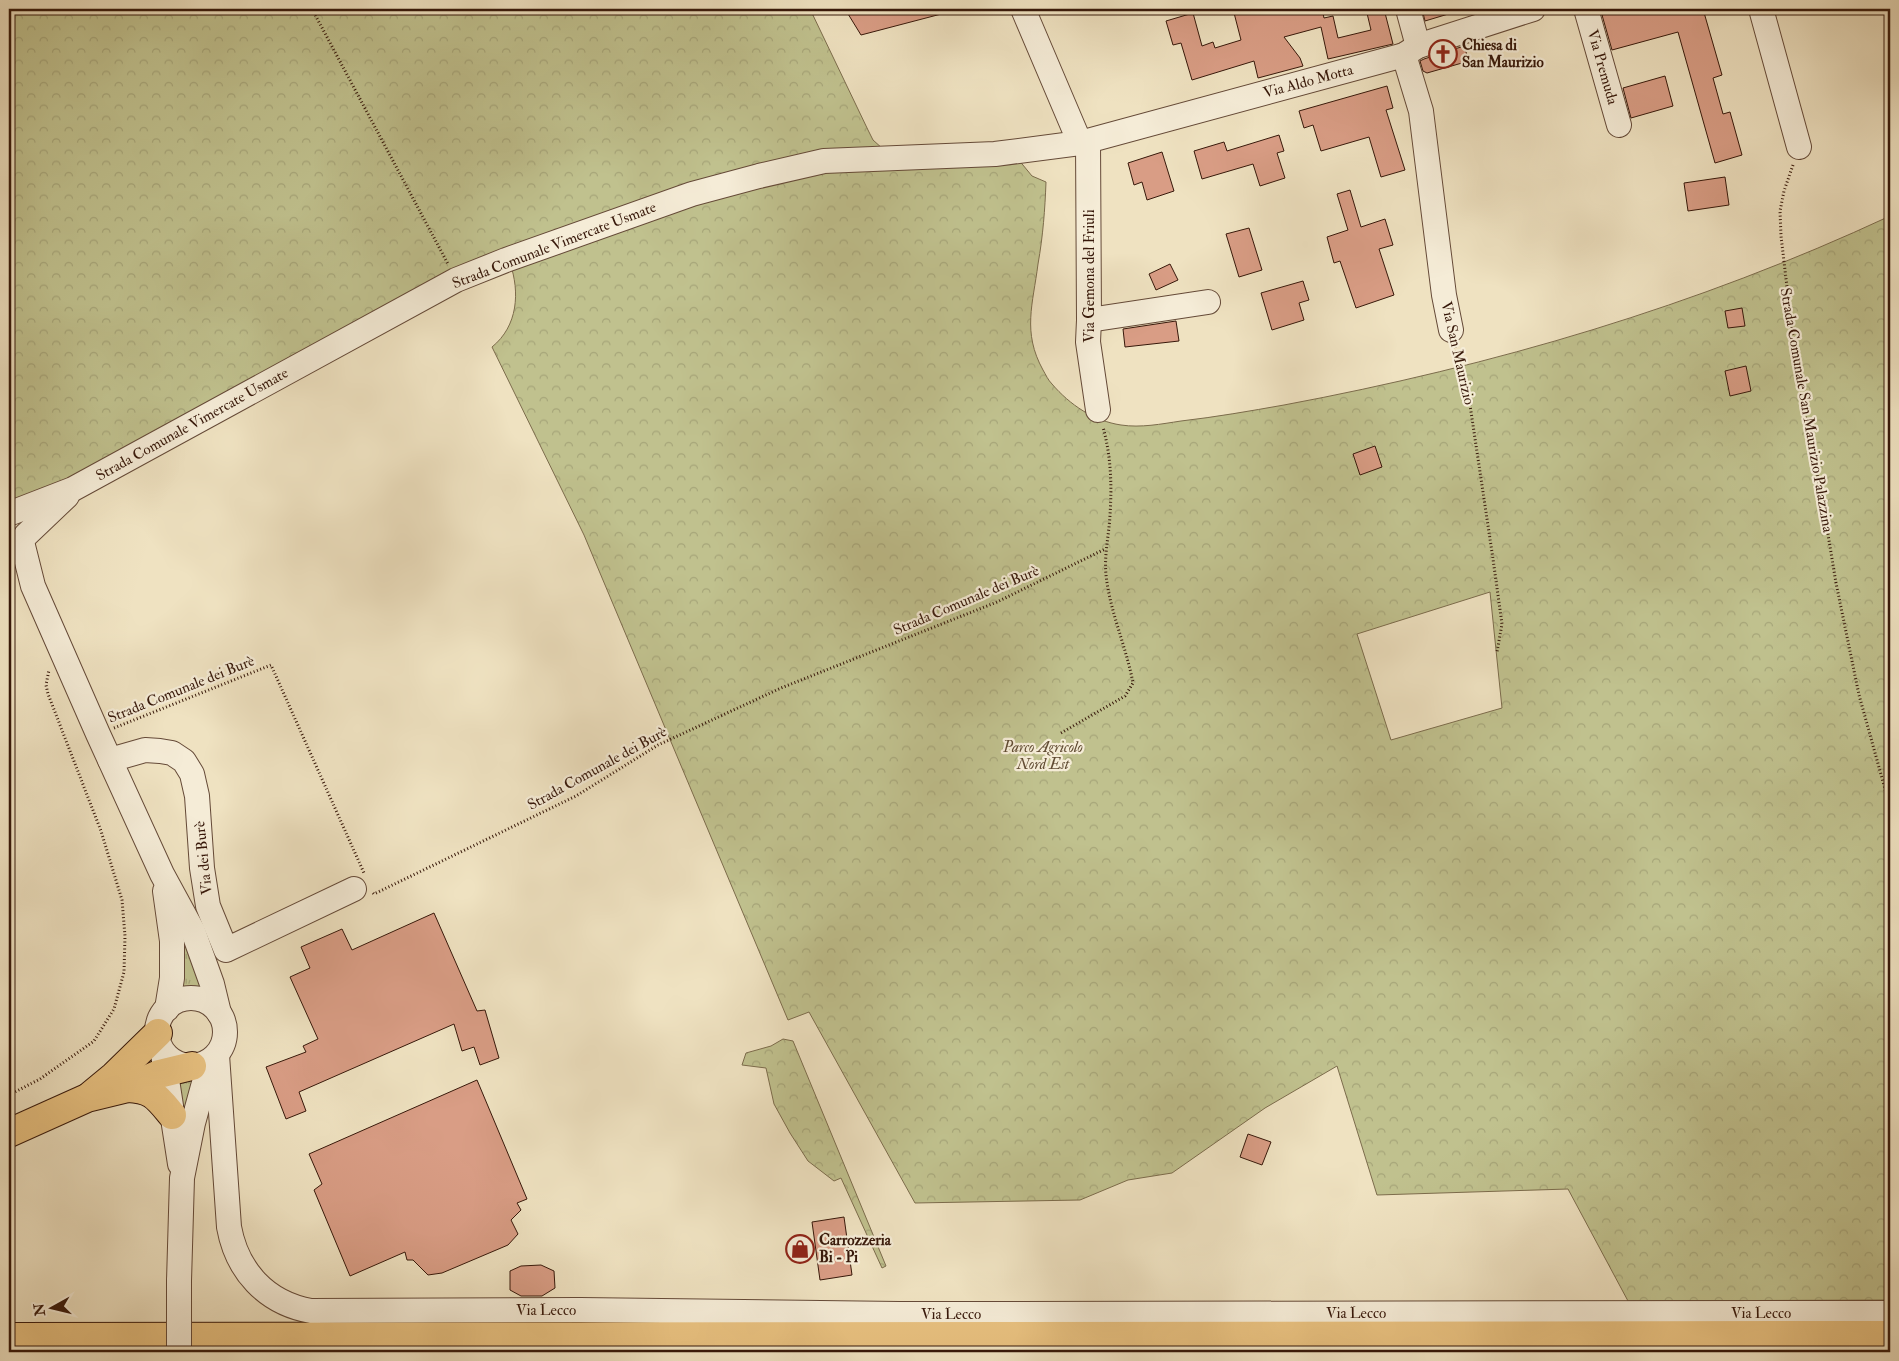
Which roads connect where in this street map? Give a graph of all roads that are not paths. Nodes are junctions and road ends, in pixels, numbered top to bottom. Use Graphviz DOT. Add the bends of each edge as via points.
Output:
graph roads {
  1 [pos="1022,9"];
  2 [pos="1408,9"];
  3 [pos="1533,9"];
  4 [pos="1586,9"];
  5 [pos="1761,9"];
  6 [pos="1411,50"];
  7 [pos="1619,125"];
  8 [pos="1084,142"];
  9 [pos="1799,148"];
  10 [pos="1208,302"];
  11 [pos="1090,320"];
  12 [pos="1451,330"];
  13 [pos="1098,410"];
  14 [pos="73,489"];
  15 [pos="10,513"];
  16 [pos="17,549"];
  17 [pos="110,760"];
  18 [pos="162,874"];
  19 [pos="363,883"];
  20 [pos="219,1013"];
  21 [pos="163,1041"];
  22 [pos="206,1061"];
  23 [pos="128,1088"];
  24 [pos="87,1098"];
  25 [pos="172,1115"];
  26 [pos="9,1133"];
  27 [pos="182,1178"];
  28 [pos="1890,1313"];
  29 [pos="9,1327"];
  30 [pos="1890,1335"];
  31 [pos="9,1337"];
  32 [pos="101,1337"];
  33 [pos="179,1352"];
  1 -- 8 [label="street"];
  2 -- 6 [label="street, Via San Maurizio"];
  3 -- 6 [label="street, Via Aldo Motta"];
  4 -- 7 [label="street, Via Premuda"];
  5 -- 9 [label="street"];
  6 -- 8 [label="street, Via Aldo Motta"];
  6 -- 12 [label="street, Via San Maurizio"];
  8 -- 11 [label="street, Via Gemona del Friuli"];
  8 -- 14 [label="street, Strada Comunale Vimercate Usmate" via="995,154 824,161 692,194 456,280"];
  10 -- 11 [label="street"];
  11 -- 13 [label="street, Via Gemona del Friuli" via="1088,342"];
  14 -- 15 [label="street, Strada Comunale Vimercate Usmate"];
  14 -- 16 [label="street, Strada Comunale Vimercate Usmate"];
  15 -- 16 [label="street" via="24,524"];
  16 -- 17 [label="street"];
  17 -- 18 [label="street"];
  17 -- 19 [label="street, Via dei Burè" via="145,750 172,753 184,761 192,774 208,906 226,950"];
  18 -- 20 [label="street" via="193,931"];
  18 -- 21 [label="street" via="172,941 172,978"];
  20 -- 21 [label="street" via="206,1002 189,999 173,1004"];
  20 -- 22 [label="street" via="224,1039"];
  21 -- 22 [label="highway"];
  21 -- 23 [label="highway" via="146,1079"];
  21 -- 24 [label="highway"];
  21 -- 25 [label="street"];
  22 -- 27 [label="street"];
  22 -- 28 [label="street, Via Lecco" via="229,1227 236,1253 252,1276 274,1298 311,1311"];
  23 -- 24 [label="highway"];
  23 -- 25 [label="highway" via="143,1088 156,1096"];
  24 -- 26 [label="highway"];
  25 -- 27 [label="street"];
  27 -- 33 [label="street, bridge"];
  29 -- 32 [label="highway" via="84,1328"];
  30 -- 32 [label="highway"];
  31 -- 32 [label="highway"];
}
